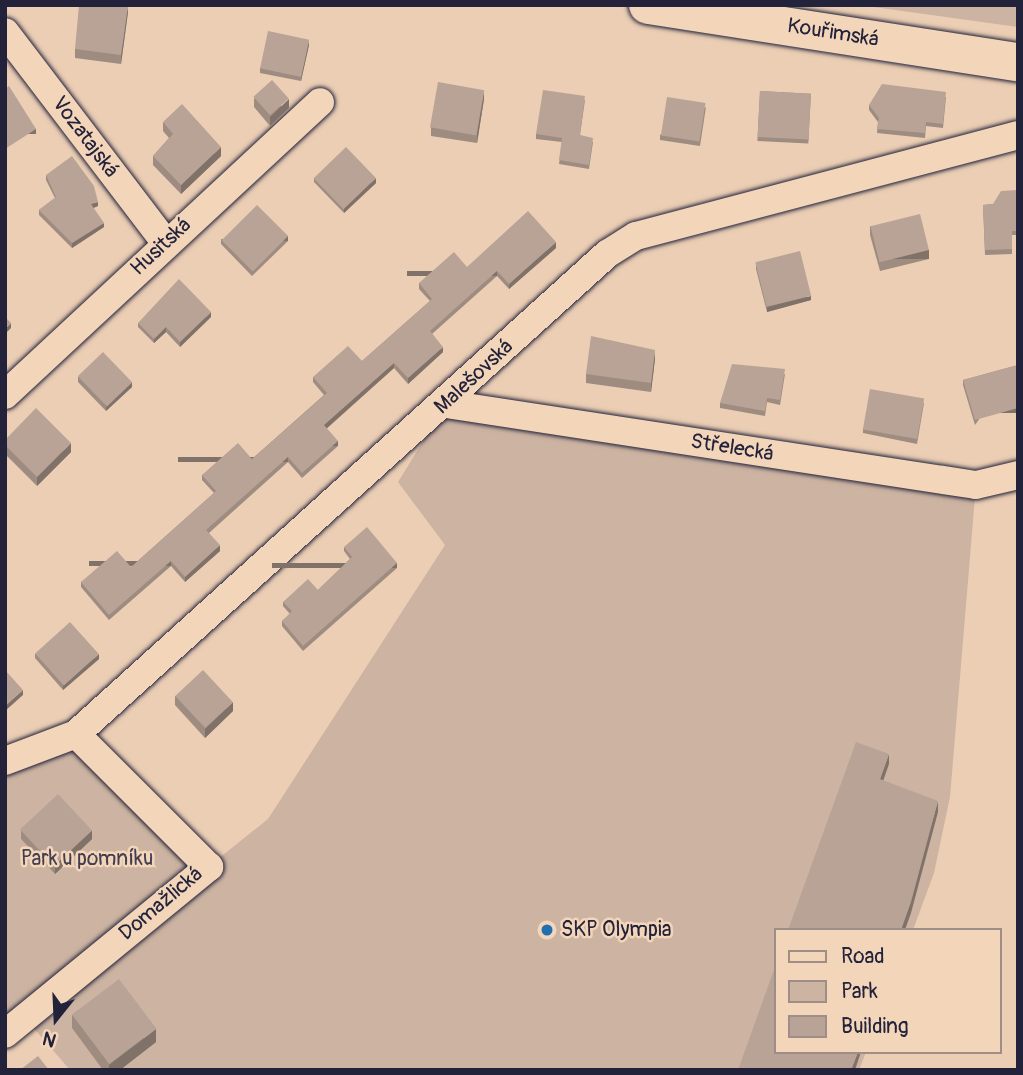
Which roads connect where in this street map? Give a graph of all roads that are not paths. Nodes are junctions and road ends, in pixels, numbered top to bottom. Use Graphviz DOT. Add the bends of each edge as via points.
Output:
graph roads {
  1 [pos="648,5"];
  2 [pos="5,32"];
  3 [pos="1018,62"];
  4 [pos="320,102"];
  5 [pos="1018,135"];
  6 [pos="166,243"];
  7 [pos="5,395"];
  8 [pos="446,404"];
  9 [pos="1018,475"];
  10 [pos="76,734"];
  11 [pos="5,761"];
  12 [pos="5,1034"];
  1 -- 3 [label="main road, Kouřimská"];
  2 -- 6 [label="street, Vozatajská"];
  4 -- 6 [label="street, Husitská"];
  5 -- 8 [label="street, Malešovská" via="636,236 607,254"];
  6 -- 7 [label="street, Husitská"];
  8 -- 9 [label="street, Střelecká" via="976,485"];
  8 -- 10 [label="street, Malešovská"];
  10 -- 11 [label="street, Malešovská"];
  10 -- 12 [label="street, Domažlická" via="209,867"];
}
